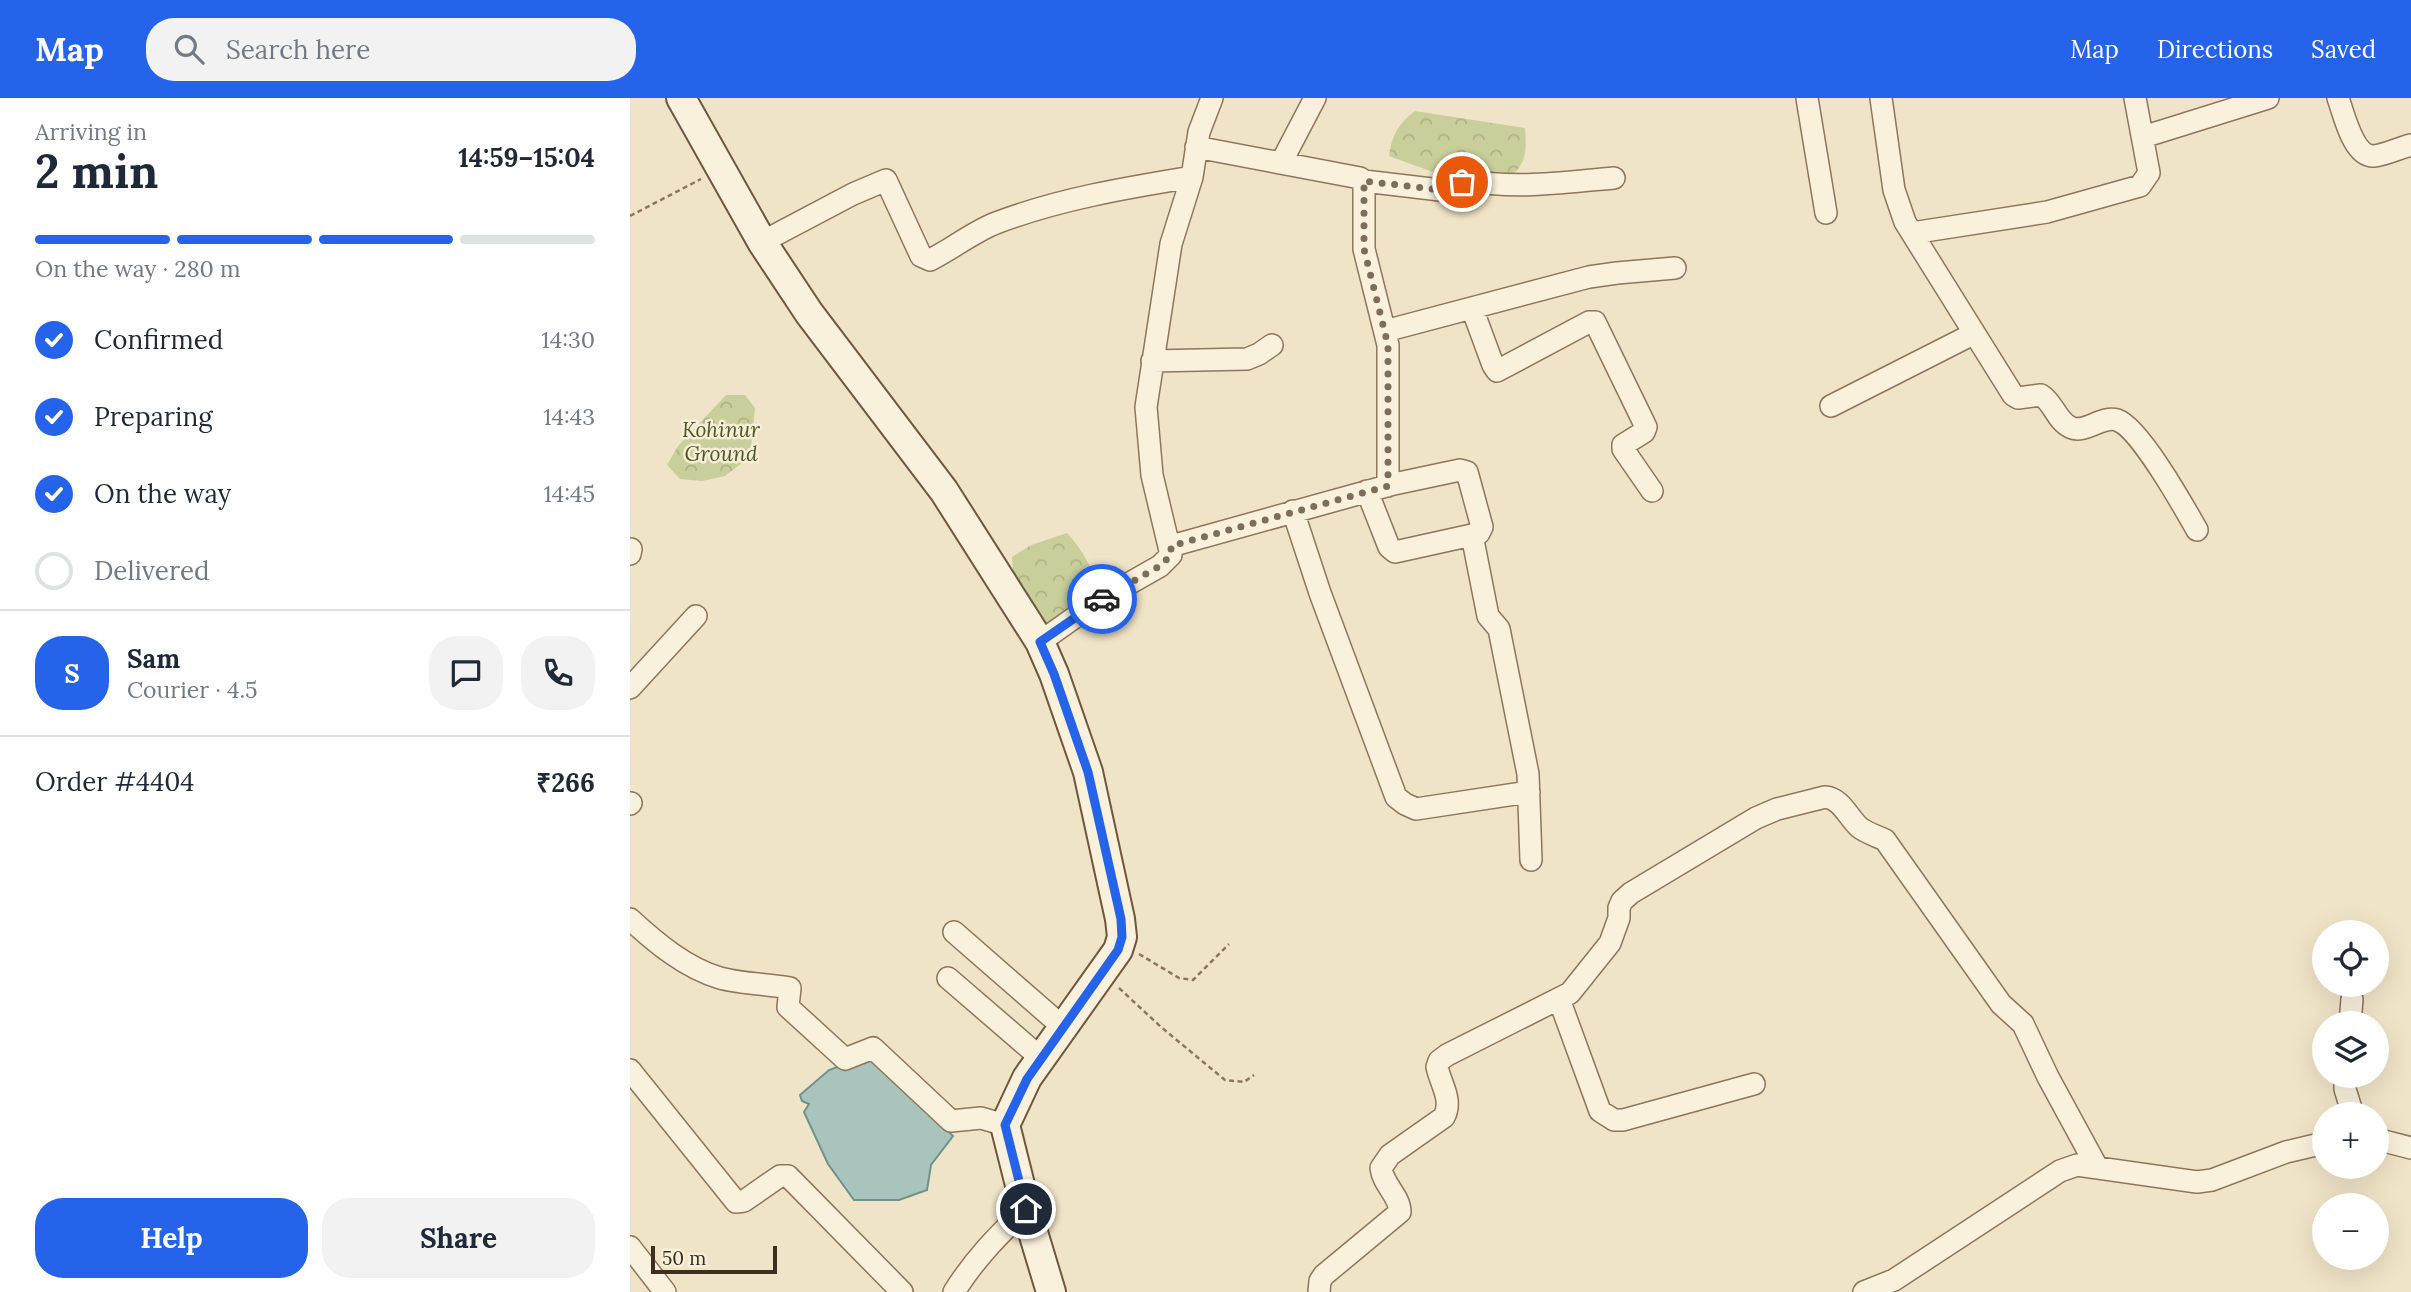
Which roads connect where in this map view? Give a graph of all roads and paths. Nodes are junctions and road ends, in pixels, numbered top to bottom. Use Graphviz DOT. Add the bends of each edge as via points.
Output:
graph roads {
  1 [pos="681,98"];
  2 [pos="1212,98"];
  3 [pos="1315,98"];
  4 [pos="1807,98"];
  5 [pos="1881,98"];
  6 [pos="2135,98"];
  7 [pos="2268,98"];
  8 [pos="2338,98"];
  9 [pos="2143,136"];
  10 [pos="2411,145"];
  11 [pos="1196,147"];
  12 [pos="1282,163"];
  13 [pos="721,169"];
  14 [pos="1192,177"];
  15 [pos="1614,177"];
  16 [pos="1364,181"];
  17 [pos="1826,213"];
  18 [pos="630,216"];
  19 [pos="1912,233"];
  20 [pos="762,242"];
  21 [pos="1675,268"];
  22 [pos="1472,308"];
  23 [pos="1385,331"];
  24 [pos="1973,334"];
  25 [pos="1272,345"];
  26 [pos="1152,361"];
  27 [pos="1831,406"];
  28 [pos="1388,486"];
  29 [pos="1367,491"];
  30 [pos="1652,491"];
  31 [pos="1293,511"];
  32 [pos="2197,530"];
  33 [pos="1472,535"];
  34 [pos="1171,546"];
  35 [pos="696,616"];
  36 [pos="1040,642"];
  37 [pos="630,688"];
  38 [pos="1529,792"];
  39 [pos="1531,860"];
  40 [pos="630,919"];
  41 [pos="954,932"];
  42 [pos="1121,943"];
  43 [pos="1229,944"];
  44 [pos="1103,974"];
  45 [pos="948,978"];
  46 [pos="1559,999"];
  47 [pos="2352,999"];
  48 [pos="2351,1011"];
  49 [pos="1064,1028"];
  50 [pos="1042,1059"];
  51 [pos="630,1070"];
  52 [pos="1254,1075"];
  53 [pos="1754,1084"];
  54 [pos="1005,1125"];
  55 [pos="2389,1142"];
  56 [pos="2312,1146"];
  57 [pos="2411,1148"];
  58 [pos="2097,1167"];
  59 [pos="1026,1209"];
  60 [pos="630,1247"];
  61 [pos="1871,1291"];
  62 [pos="665,1292"];
  63 [pos="902,1292"];
  64 [pos="954,1292"];
  65 [pos="1051,1292"];
  66 [pos="1319,1292"];
  1 -- 13 [label="street"];
  2 -- 11 [label="street"];
  3 -- 12 [label="street"];
  4 -- 17 [label="street"];
  5 -- 19 [label="street" via="1894,190"];
  6 -- 9 [label="street"];
  7 -- 9 [label="street"];
  8 -- 10 [label="street" via="2364,154 2374,156"];
  9 -- 19 [label="street" via="2148,173 2140,186 2048,212"];
  11 -- 12 [label="street"];
  11 -- 14 [label="street"];
  12 -- 16 [label="street"];
  13 -- 18 [label="path"];
  13 -- 20 [label="street"];
  14 -- 20 [label="street" via="1038,209 994,224 930,260 922,256 886,180"];
  14 -- 26 [label="street" via="1171,244"];
  15 -- 16 [label="street" via="1502,186 1467,180 1457,192"];
  16 -- 23 [label="street" via="1364,249"];
  19 -- 24 [label="street"];
  20 -- 36 [label="street" via="809,313 944,491"];
  21 -- 22 [label="street" via="1589,277"];
  22 -- 23 [label="street"];
  22 -- 30 [label="street" via="1497,371 1595,322 1646,426 1623,449"];
  23 -- 28 [label="street" via="1389,356"];
  24 -- 27 [label="street"];
  24 -- 32 [label="street" via="2013,396 2041,395 2074,429 2110,419 2125,425 2162,471"];
  25 -- 26 [label="street" via="1247,359"];
  26 -- 34 [label="street" via="1146,407 1151,463"];
  28 -- 29 [label="street"];
  28 -- 33 [label="street" via="1464,469 1482,527"];
  29 -- 31 [label="street"];
  29 -- 33 [label="street" via="1395,552"];
  31 -- 34 [label="street"];
  31 -- 38 [label="street" via="1396,797 1416,809"];
  33 -- 38 [label="street" via="1488,616 1499,629"];
  34 -- 36 [label="street" via="1171,555 1160,566 1095,603"];
  35 -- 37 [label="street"];
  36 -- 42 [label="street" via="1088,772 1121,919"];
  38 -- 39 [label="street"];
  40 -- 54 [label="street" via="690,965 720,978 790,988 788,1007 845,1059 873,1048 951,1121 981,1118"];
  41 -- 49 [label="street"];
  42 -- 43 [label="path" via="1179,978 1193,980"];
  42 -- 44 [label="street"];
  44 -- 49 [label="street"];
  44 -- 52 [label="path" via="1225,1080 1244,1082"];
  45 -- 50 [label="street"];
  46 -- 53 [label="street" via="1600,1111 1614,1120"];
  46 -- 58 [label="street" via="1610,943 1622,901 1631,894 1756,818 1832,797 1859,827 1885,840 2001,1004 2023,1024"];
  46 -- 66 [label="street" via="1439,1061 1449,1108 1444,1117 1390,1155 1381,1168 1400,1212 1324,1275"];
  47 -- 48 [label="street"];
  49 -- 50 [label="street"];
  50 -- 54 [label="street"];
  51 -- 63 [label="street" via="736,1202 780,1176 788,1176"];
  54 -- 59 [label="street"];
  55 -- 57 [label="street"];
  56 -- 58 [label="street" via="2196,1182"];
  58 -- 61 [label="street" via="2060,1171 1895,1280"];
  59 -- 64 [label="street" via="969,1267"];
  59 -- 65 [label="street"];
  60 -- 62 [label="street"];
}
